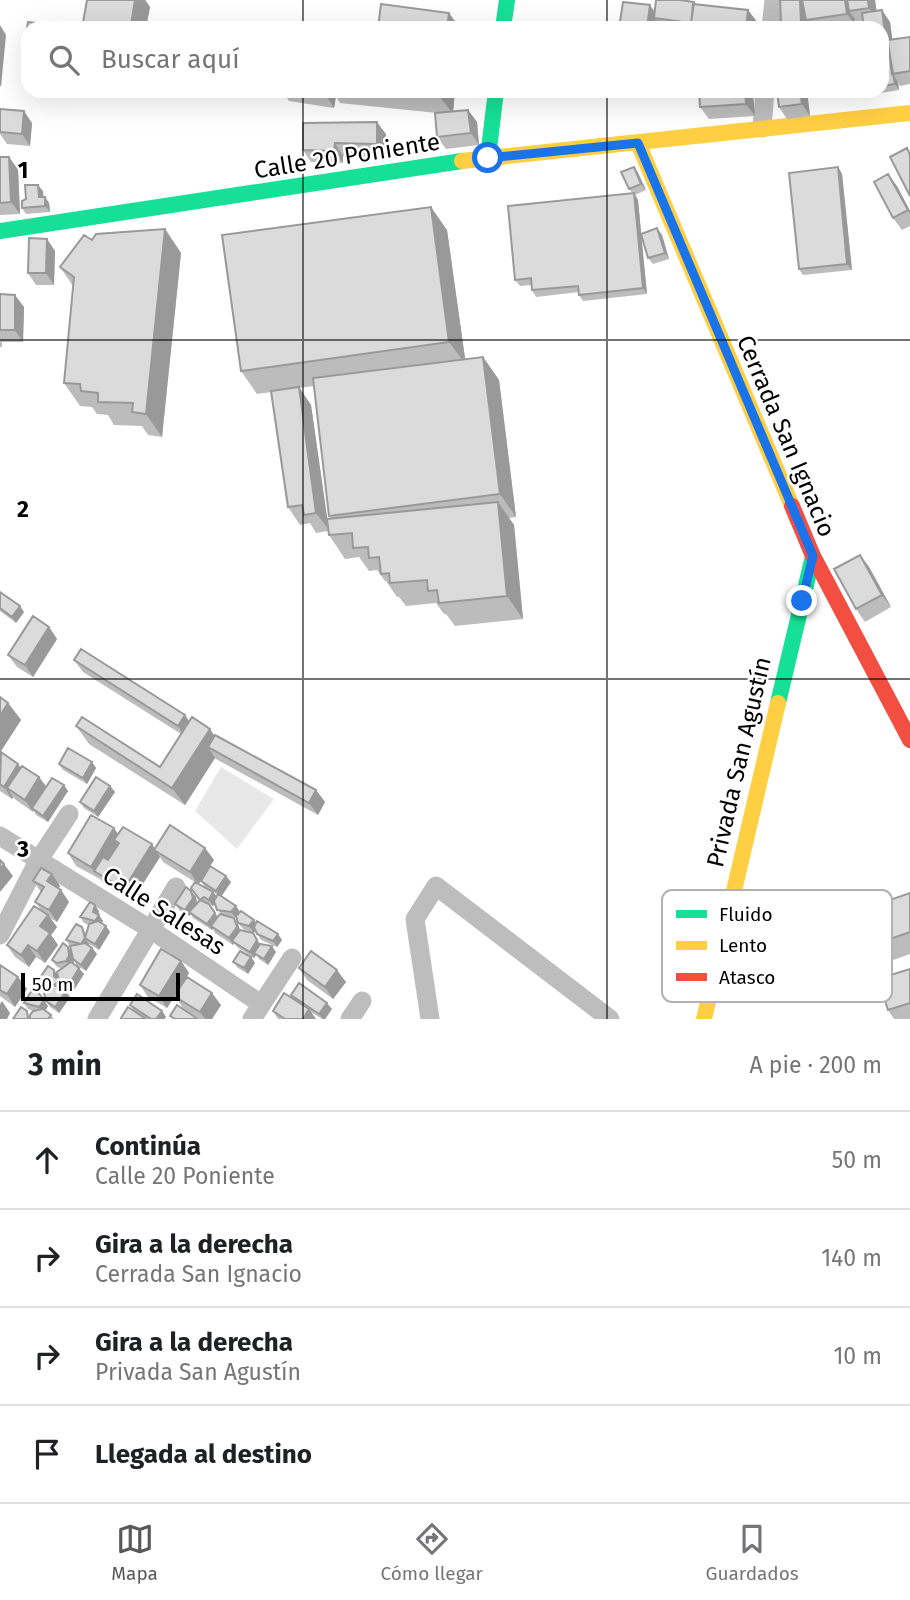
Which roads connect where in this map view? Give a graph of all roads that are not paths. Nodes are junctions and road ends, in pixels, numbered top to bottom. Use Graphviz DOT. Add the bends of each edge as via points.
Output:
graph roads {
  1 [pos="507,0"];
  2 [pos="774,0"];
  3 [pos="504,21"];
  4 [pos="772,21"];
  5 [pos="495,98"];
  6 [pos="764,98"];
  7 [pos="910,113"];
  8 [pos="762,128"];
  9 [pos="638,143"];
  10 [pos="488,158"];
  11 [pos="0,231"];
  12 [pos="813,556"];
  13 [pos="910,740"];
  14 [pos="69,814"];
  15 [pos="0,836"];
  16 [pos="38,861"];
  17 [pos="176,887"];
  18 [pos="734,890"];
  19 [pos="150,929"];
  20 [pos="0,935"];
  21 [pos="292,958"];
  22 [pos="362,1001"];
  23 [pos="257,1012"];
  24 [pos="97,1019"];
  25 [pos="350,1019"];
  26 [pos="430,1019"];
  27 [pos="610,1019"];
  1 -- 3 [label="street"];
  2 -- 4 [label="street"];
  5 -- 10 [label="street"];
  6 -- 8 [label="street"];
  7 -- 8 [label="street, Calle 20 Poniente"];
  8 -- 9 [label="street, Calle 20 Poniente"];
  9 -- 10 [label="street, Calle 20 Poniente"];
  9 -- 12 [label="street, Cerrada San Ignacio"];
  10 -- 11 [label="street, Calle 20 Poniente"];
  12 -- 13 [label="street, Cerrada San Ignacio"];
  12 -- 18 [label="street, Privada San Agustín"];
  14 -- 16 [label="street"];
  15 -- 16 [label="street, Calle Salesas"];
  16 -- 19 [label="street, Calle Salesas"];
  16 -- 20 [label="street"];
  17 -- 19 [label="street"];
  19 -- 23 [label="street, Calle Salesas"];
  19 -- 24 [label="street"];
  21 -- 23 [label="street"];
  22 -- 25 [label="street"];
  26 -- 27 [label="street" via="415,919 436,886"];
}
